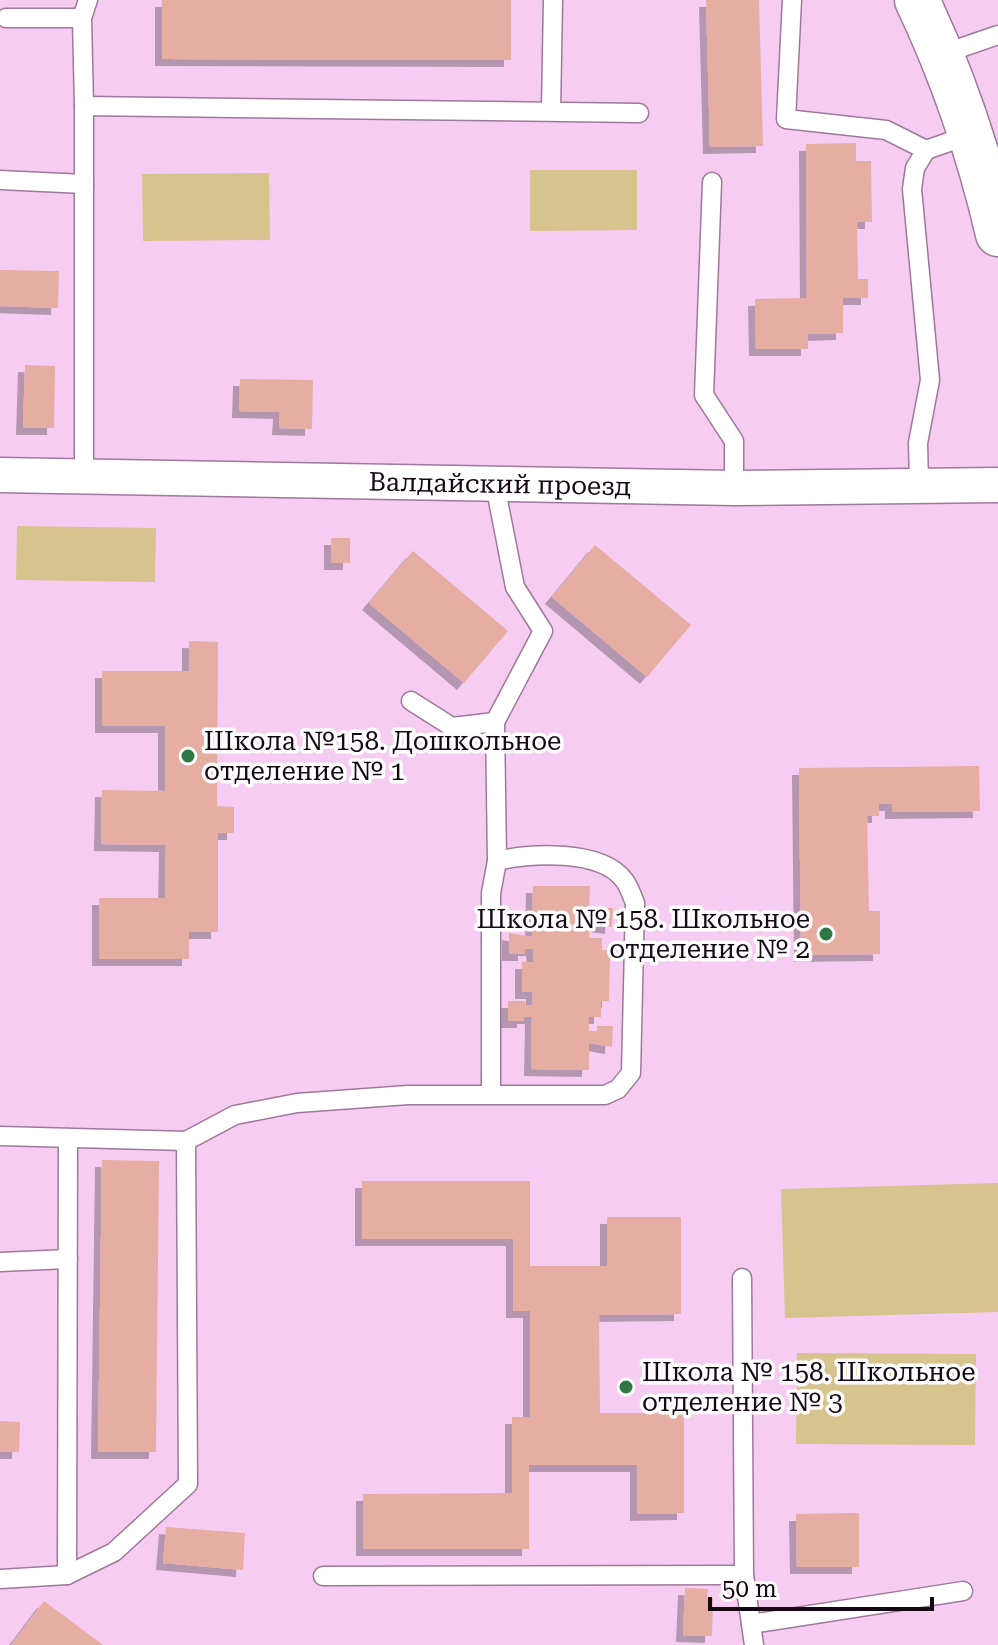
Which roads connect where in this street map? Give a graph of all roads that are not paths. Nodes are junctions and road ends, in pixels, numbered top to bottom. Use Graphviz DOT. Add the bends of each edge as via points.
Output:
graph roads {
  1 [pos="88,0"];
  2 [pos="553,0"];
  3 [pos="792,0"];
  4 [pos="917,0"];
  5 [pos="6,18"];
  6 [pos="82,18"];
  7 [pos="998,35"];
  8 [pos="943,54"];
  9 [pos="84,106"];
  10 [pos="551,111"];
  11 [pos="639,113"];
  12 [pos="972,134"];
  13 [pos="926,150"];
  14 [pos="0,180"];
  15 [pos="712,182"];
  16 [pos="84,184"];
  17 [pos="998,234"];
  18 [pos="0,475"];
  19 [pos="84,477"];
  20 [pos="919,484"];
  21 [pos="495,485"];
  22 [pos="998,485"];
  23 [pos="734,488"];
  24 [pos="411,701"];
  25 [pos="495,722"];
  26 [pos="497,861"];
  27 [pos="491,1095"];
  28 [pos="0,1136"];
  29 [pos="68,1138"];
  30 [pos="186,1141"];
  31 [pos="68,1259"];
  32 [pos="0,1262"];
  33 [pos="742,1278"];
  34 [pos="67,1575"];
  35 [pos="744,1575"];
  36 [pos="323,1576"];
  37 [pos="0,1579"];
  38 [pos="963,1591"];
  39 [pos="751,1624"];
  40 [pos="754,1645"];
  1 -- 6 [label="lane"];
  2 -- 10 [label="lane"];
  3 -- 13 [label="lane" via="786,119 886,130"];
  4 -- 8 [label="street"];
  5 -- 6 [label="lane"];
  6 -- 9 [label="lane"];
  7 -- 8 [label="lane"];
  8 -- 12 [label="street"];
  9 -- 10 [label="lane"];
  9 -- 16 [label="lane"];
  10 -- 11 [label="lane"];
  12 -- 13 [label="lane"];
  12 -- 17 [label="street"];
  13 -- 20 [label="lane" via="915,168 912,189 930,380 918,443"];
  14 -- 16 [label="lane"];
  15 -- 23 [label="lane" via="704,395 734,441"];
  16 -- 19 [label="lane"];
  18 -- 19 [label="street, Валдайский проезд"];
  19 -- 21 [label="street, Валдайский проезд"];
  20 -- 22 [label="street, Валдайский проезд"];
  20 -- 23 [label="street, Валдайский проезд"];
  21 -- 23 [label="street, Валдайский проезд"];
  21 -- 25 [label="lane" via="515,587 543,631"];
  24 -- 25 [label="lane" via="452,727"];
  25 -- 26 [label="lane"];
  26 -- 27 [label="lane" via="491,893"];
  26 -- 27 [label="lane" via="581,857 624,878 635,903 632,1057 631,1073 605,1095"];
  27 -- 30 [label="lane" via="297,1103 235,1115"];
  28 -- 29 [label="lane"];
  29 -- 30 [label="lane"];
  29 -- 31 [label="lane"];
  30 -- 34 [label="lane" via="188,1484 114,1552"];
  31 -- 32 [label="lane"];
  31 -- 34 [label="lane"];
  33 -- 35 [label="lane"];
  34 -- 37 [label="lane"];
  35 -- 36 [label="lane"];
  35 -- 39 [label="lane"];
  38 -- 39 [label="lane"];
  39 -- 40 [label="lane"];
}
